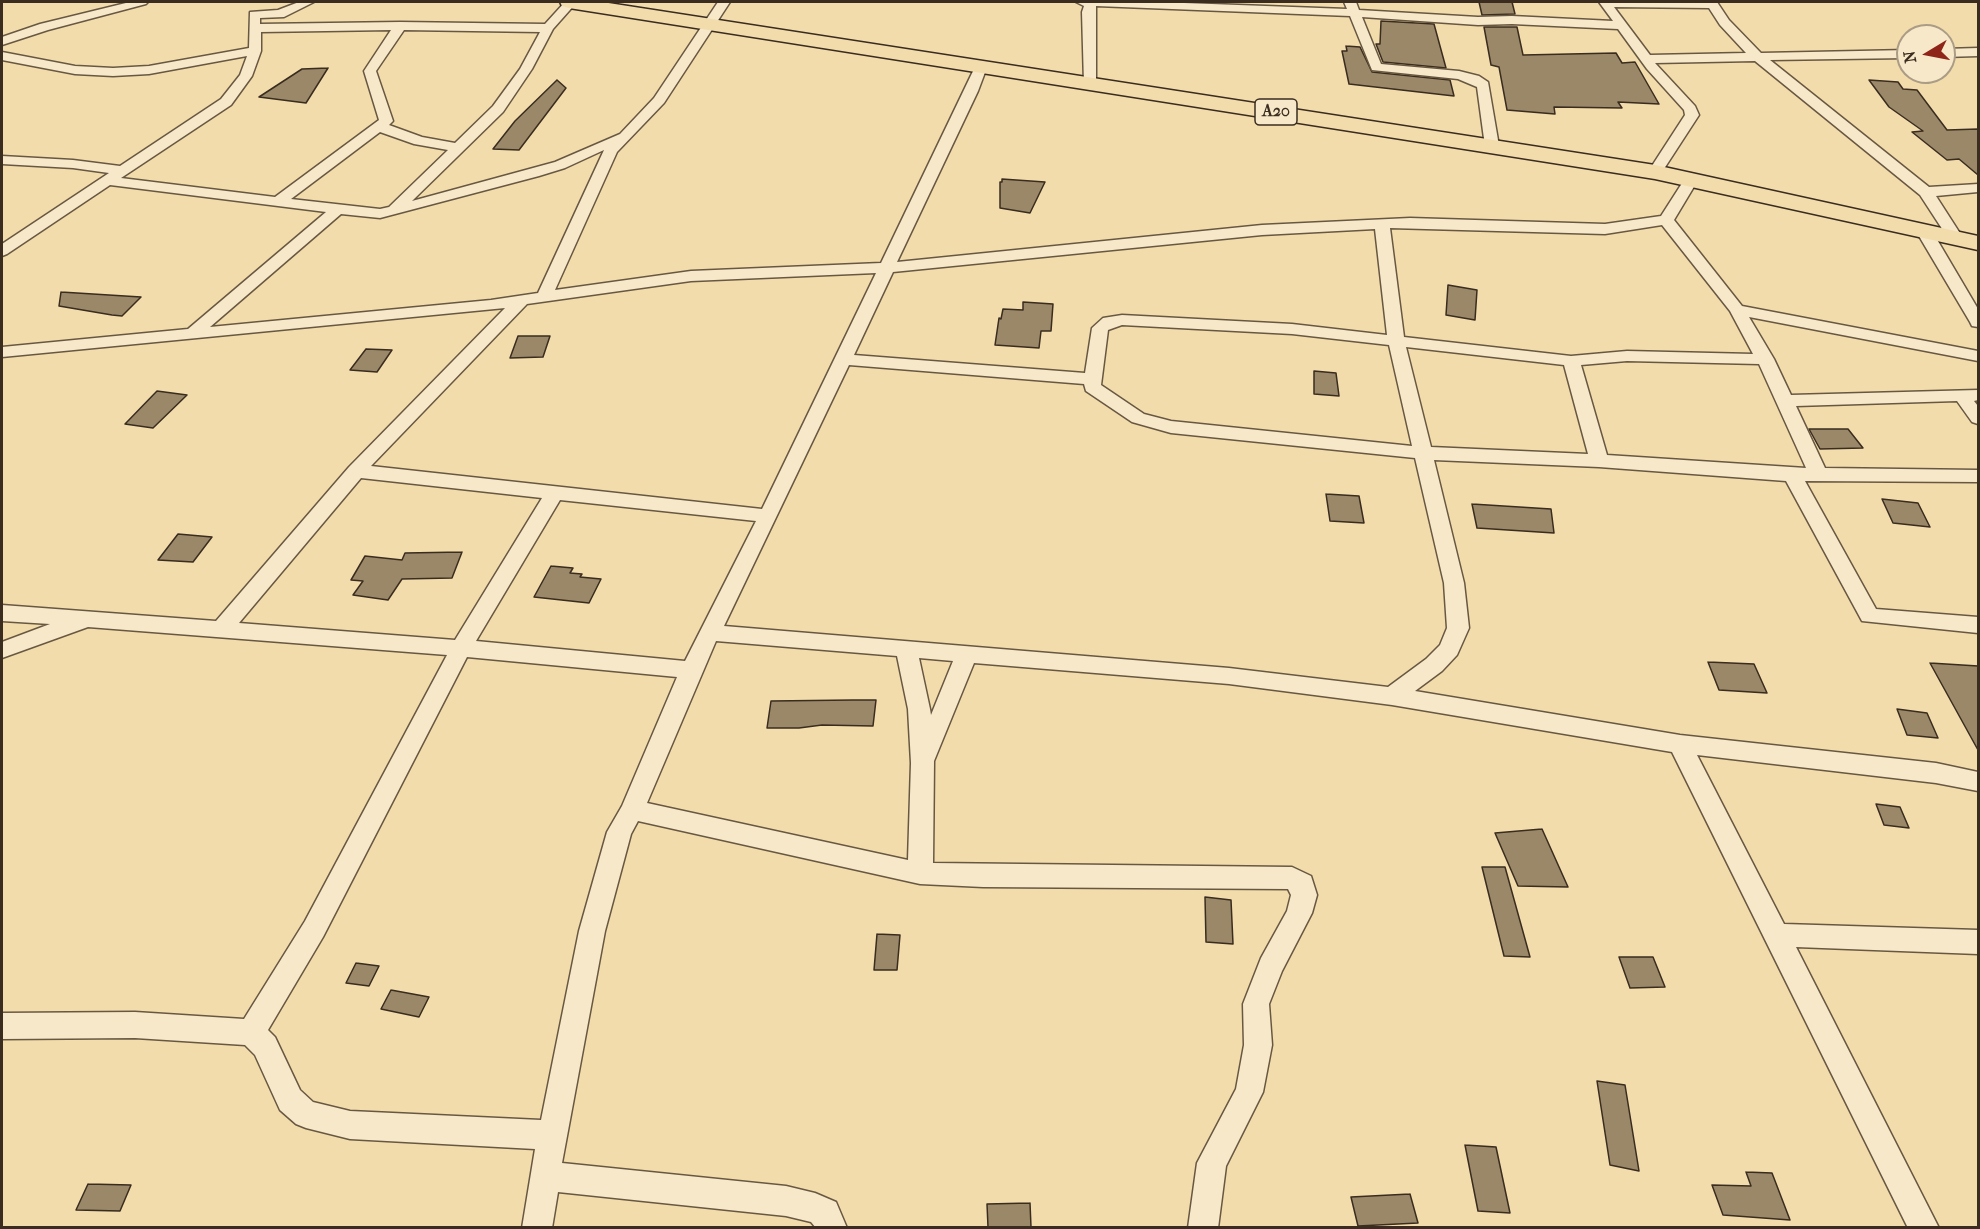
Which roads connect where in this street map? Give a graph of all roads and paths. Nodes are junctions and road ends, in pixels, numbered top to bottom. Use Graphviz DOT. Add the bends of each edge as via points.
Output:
graph roads {
  1 [pos="142,2"];
  2 [pos="262,2"];
  3 [pos="308,2"];
  4 [pos="570,2"];
  5 [pos="724,2"];
  6 [pos="1088,2"];
  7 [pos="1606,2"];
  8 [pos="1711,3"];
  9 [pos="1352,7"];
  10 [pos="254,21"];
  11 [pos="708,23"];
  12 [pos="400,26"];
  13 [pos="1620,26"];
  14 [pos="548,28"];
  15 [pos="2,41"];
  16 [pos="255,51"];
  17 [pos="1978,52"];
  18 [pos="1956,53"];
  19 [pos="1896,54"];
  20 [pos="2,56"];
  21 [pos="1758,57"];
  22 [pos="1646,58"];
  23 [pos="981,67"];
  24 [pos="1090,84"];
  25 [pos="380,127"];
  26 [pos="623,137"];
  27 [pos="1492,146"];
  28 [pos="459,148"];
  29 [pos="2,160"];
  30 [pos="123,171"];
  31 [pos="1656,172"];
  32 [pos="1691,180"];
  33 [pos="110,181"];
  34 [pos="1978,188"];
  35 [pos="1926,192"];
  36 [pos="279,201"];
  37 [pos="338,209"];
  38 [pos="391,212"];
  39 [pos="1666,220"];
  40 [pos="1382,224"];
  41 [pos="1924,231"];
  42 [pos="1955,238"];
  43 [pos="1978,243"];
  44 [pos="2,251"];
  45 [pos="886,268"];
  46 [pos="544,297"];
  47 [pos="521,301"];
  48 [pos="1737,310"];
  49 [pos="1978,322"];
  50 [pos="192,334"];
  51 [pos="1396,341"];
  52 [pos="2,345"];
  53 [pos="42,348"];
  54 [pos="2,352"];
  55 [pos="1978,356"];
  56 [pos="843,359"];
  57 [pos="1765,359"];
  58 [pos="1571,361"];
  59 [pos="1093,379"];
  60 [pos="1970,396"];
  61 [pos="1785,401"];
  62 [pos="1978,418"];
  63 [pos="1422,453"];
  64 [pos="1599,461"];
  65 [pos="356,471"];
  66 [pos="1818,474"];
  67 [pos="1792,475"];
  68 [pos="1978,476"];
  69 [pos="555,492"];
  70 [pos="768,516"];
  71 [pos="2,613"];
  72 [pos="88,620"];
  73 [pos="1978,625"];
  74 [pos="221,630"];
  75 [pos="712,633"];
  76 [pos="461,648"];
  77 [pos="2,650"];
  78 [pos="906,650"];
  79 [pos="966,655"];
  80 [pos="691,670"];
  81 [pos="1392,696"];
  82 [pos="1680,744"];
  83 [pos="923,763"];
  84 [pos="1978,781"];
  85 [pos="632,810"];
  86 [pos="920,873"];
  87 [pos="1777,935"];
  88 [pos="1978,942"];
  89 [pos="2,1026"];
  90 [pos="251,1032"];
  91 [pos="552,1135"];
  92 [pos="545,1176"];
  93 [pos="537,1227"];
  94 [pos="832,1227"];
  95 [pos="1203,1227"];
  96 [pos="1924,1227"];
  1 -- 15 [label="street"];
  2 -- 10 [label="street"];
  3 -- 10 [label="street"];
  4 -- 11 [label="main road, A20"];
  4 -- 14 [label="street"];
  5 -- 11 [label="street"];
  6 -- 9 [label="street"];
  6 -- 24 [label="street"];
  7 -- 8 [label="street"];
  7 -- 13 [label="street"];
  8 -- 21 [label="street"];
  9 -- 13 [label="street" via="1478,21"];
  9 -- 27 [label="street" via="1376,67 1459,75 1483,85"];
  10 -- 12 [label="street"];
  10 -- 16 [label="street"];
  11 -- 23 [label="main road, A20"];
  11 -- 26 [label="street" via="660,100"];
  12 -- 14 [label="street"];
  12 -- 25 [label="street" via="370,71 386,121"];
  13 -- 22 [label="street"];
  14 -- 28 [label="street" via="508,96"];
  16 -- 20 [label="street" via="149,70 113,72 75,70"];
  16 -- 30 [label="street" via="246,76 226,102"];
  17 -- 18 [label="street"];
  19 -- 21 [label="street"];
  21 -- 22 [label="street"];
  21 -- 35 [label="street"];
  22 -- 31 [label="street" via="1692,115"];
  23 -- 24 [label="main road, A20"];
  23 -- 45 [label="street"];
  24 -- 27 [label="main road, A20"];
  25 -- 28 [label="street" via="420,141"];
  25 -- 36 [label="street"];
  26 -- 38 [label="street" via="560,165"];
  26 -- 46 [label="street" via="612,151"];
  27 -- 31 [label="main road, A20"];
  28 -- 38 [label="street"];
  29 -- 30 [label="street"];
  30 -- 33 [label="street"];
  31 -- 32 [label="main road, A20"];
  32 -- 39 [label="street"];
  32 -- 41 [label="main road, A20"];
  33 -- 36 [label="street"];
  33 -- 44 [label="street"];
  34 -- 35 [label="street"];
  35 -- 42 [label="street"];
  36 -- 37 [label="street"];
  37 -- 38 [label="street"];
  37 -- 50 [label="street"];
  39 -- 40 [label="street" via="1605,229"];
  39 -- 48 [label="street"];
  40 -- 45 [label="street" via="1262,230"];
  40 -- 51 [label="street"];
  41 -- 42 [label="main road, A20"];
  41 -- 49 [label="street"];
  42 -- 43 [label="main road, A20"];
  45 -- 46 [label="street" via="691,276"];
  45 -- 56 [label="street"];
  46 -- 47 [label="street"];
  47 -- 50 [label="street"];
  47 -- 65 [label="street"];
  48 -- 55 [label="street"];
  48 -- 57 [label="street"];
  50 -- 53 [label="street"];
  51 -- 58 [label="street"];
  51 -- 59 [label="street" via="1292,329 1122,320 1100,328"];
  51 -- 63 [label="street"];
  52 -- 53 [label="street"];
  53 -- 54 [label="street"];
  56 -- 59 [label="street"];
  56 -- 70 [label="street"];
  57 -- 58 [label="street" via="1627,356"];
  57 -- 61 [label="street"];
  58 -- 64 [label="street"];
  59 -- 63 [label="street" via="1092,387 1115,405 1138,418 1171,428"];
  60 -- 61 [label="street"];
  60 -- 62 [label="street"];
  61 -- 66 [label="street"];
  63 -- 64 [label="street"];
  63 -- 81 [label="street" via="1454,583 1458,628 1449,649 1434,665"];
  64 -- 67 [label="street"];
  65 -- 69 [label="street"];
  65 -- 74 [label="street"];
  66 -- 67 [label="street"];
  66 -- 68 [label="street"];
  67 -- 73 [label="street" via="1869,616"];
  69 -- 70 [label="street"];
  69 -- 76 [label="street"];
  70 -- 75 [label="street"];
  71 -- 72 [label="street"];
  72 -- 74 [label="street"];
  72 -- 77 [label="street"];
  74 -- 76 [label="street"];
  75 -- 78 [label="street"];
  75 -- 80 [label="street"];
  76 -- 80 [label="street"];
  76 -- 90 [label="street" via="314,930"];
  78 -- 79 [label="street"];
  78 -- 83 [label="street" via="919,709"];
  79 -- 81 [label="street" via="1229,676"];
  79 -- 83 [label="street"];
  80 -- 85 [label="street"];
  81 -- 82 [label="street"];
  82 -- 84 [label="street" via="1936,772"];
  82 -- 87 [label="street"];
  83 -- 86 [label="street"];
  85 -- 86 [label="street"];
  85 -- 91 [label="street" via="620,832 592,931"];
  86 -- 95 [label="street" via="1260,877 1292,878 1302,884 1304,895 1299,913 1270,967 1256,1004 1258,1045 1249,1092 1212,1162"];
  87 -- 88 [label="street"];
  87 -- 96 [label="street"];
  89 -- 90 [label="street" via="135,1024"];
  90 -- 91 [label="street" via="265,1046 290,1100 306,1114 350,1125"];
  91 -- 92 [label="street"];
  92 -- 93 [label="street"];
  92 -- 94 [label="street" via="786,1201 825,1213"];
}
